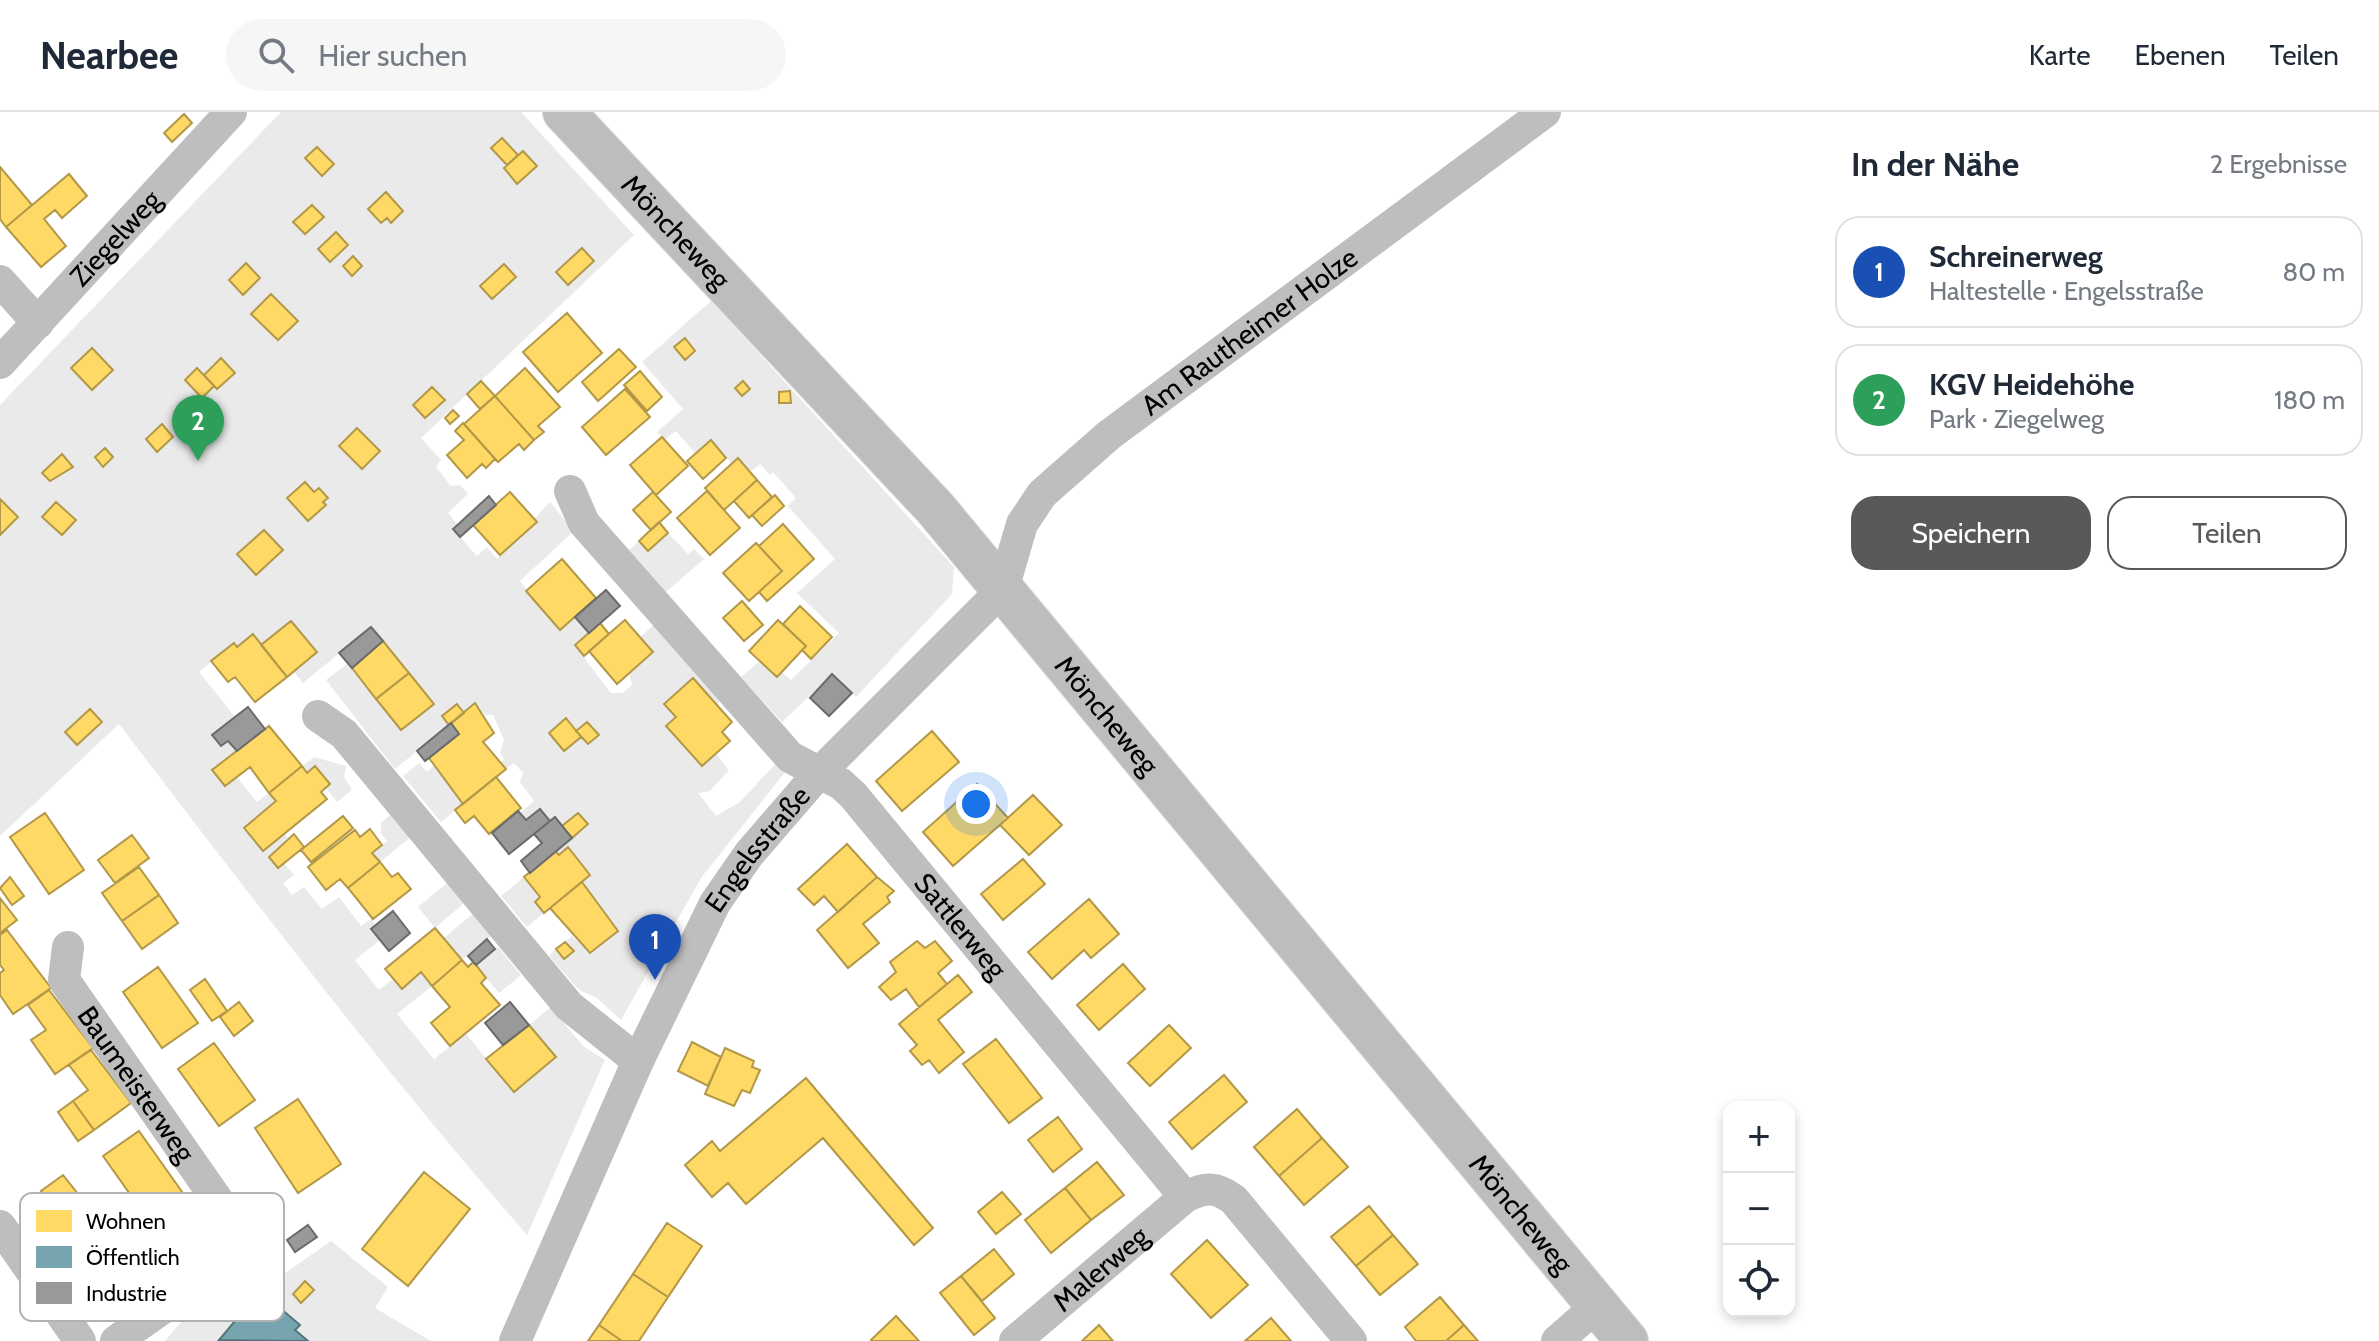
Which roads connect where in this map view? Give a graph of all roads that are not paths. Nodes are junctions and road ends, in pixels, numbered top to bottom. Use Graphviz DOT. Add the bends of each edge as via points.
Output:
graph roads {
  1 [pos="231,112"];
  2 [pos="564,112"];
  3 [pos="1545,112"];
  4 [pos="0,281"];
  5 [pos="38,323"];
  6 [pos="0,363"];
  7 [pos="570,491"];
  8 [pos="1003,589"];
  9 [pos="318,716"];
  10 [pos="818,774"];
  11 [pos="68,947"];
  12 [pos="638,1061"];
  13 [pos="213,1193"];
  14 [pos="1185,1197"];
  15 [pos="0,1226"];
  16 [pos="20,1257"];
  17 [pos="1598,1305"];
  18 [pos="61,1321"];
  19 [pos="144,1321"];
  20 [pos="73,1339"];
  21 [pos="116,1341"];
  22 [pos="515,1341"];
  23 [pos="1015,1341"];
  24 [pos="1351,1341"];
  25 [pos="1557,1341"];
  26 [pos="1627,1341"];
  1 -- 5 [label="street, Ziegelweg"];
  2 -- 8 [label="main road, Möncheweg" via="935,508"];
  3 -- 8 [label="street, Am Rautheimer Holze" via="1109,435 1064,474 1022,524"];
  4 -- 5 [label="street"];
  5 -- 6 [label="street, Ziegelweg"];
  7 -- 10 [label="street, Sattlerweg" via="584,523 790,757"];
  8 -- 10 [label="street, Engelsstraße"];
  8 -- 17 [label="main road, Möncheweg"];
  9 -- 12 [label="street" via="344,734 569,1006"];
  10 -- 12 [label="street, Engelsstraße" via="749,854 715,903"];
  10 -- 14 [label="street, Sattlerweg" via="853,795"];
  11 -- 13 [label="street, Baumeisterweg" via="64,980"];
  12 -- 22 [label="street, Engelsstraße"];
  14 -- 23 [label="street, Malerweg"];
  14 -- 24 [label="street" via="1202,1189 1220,1189 1234,1200"];
  15 -- 16 [label="street"];
  17 -- 25 [label="street"];
  17 -- 26 [label="main road, Möncheweg"];
  18 -- 20 [label="street"];
  19 -- 21 [label="street, Baumeisterweg"];
}
